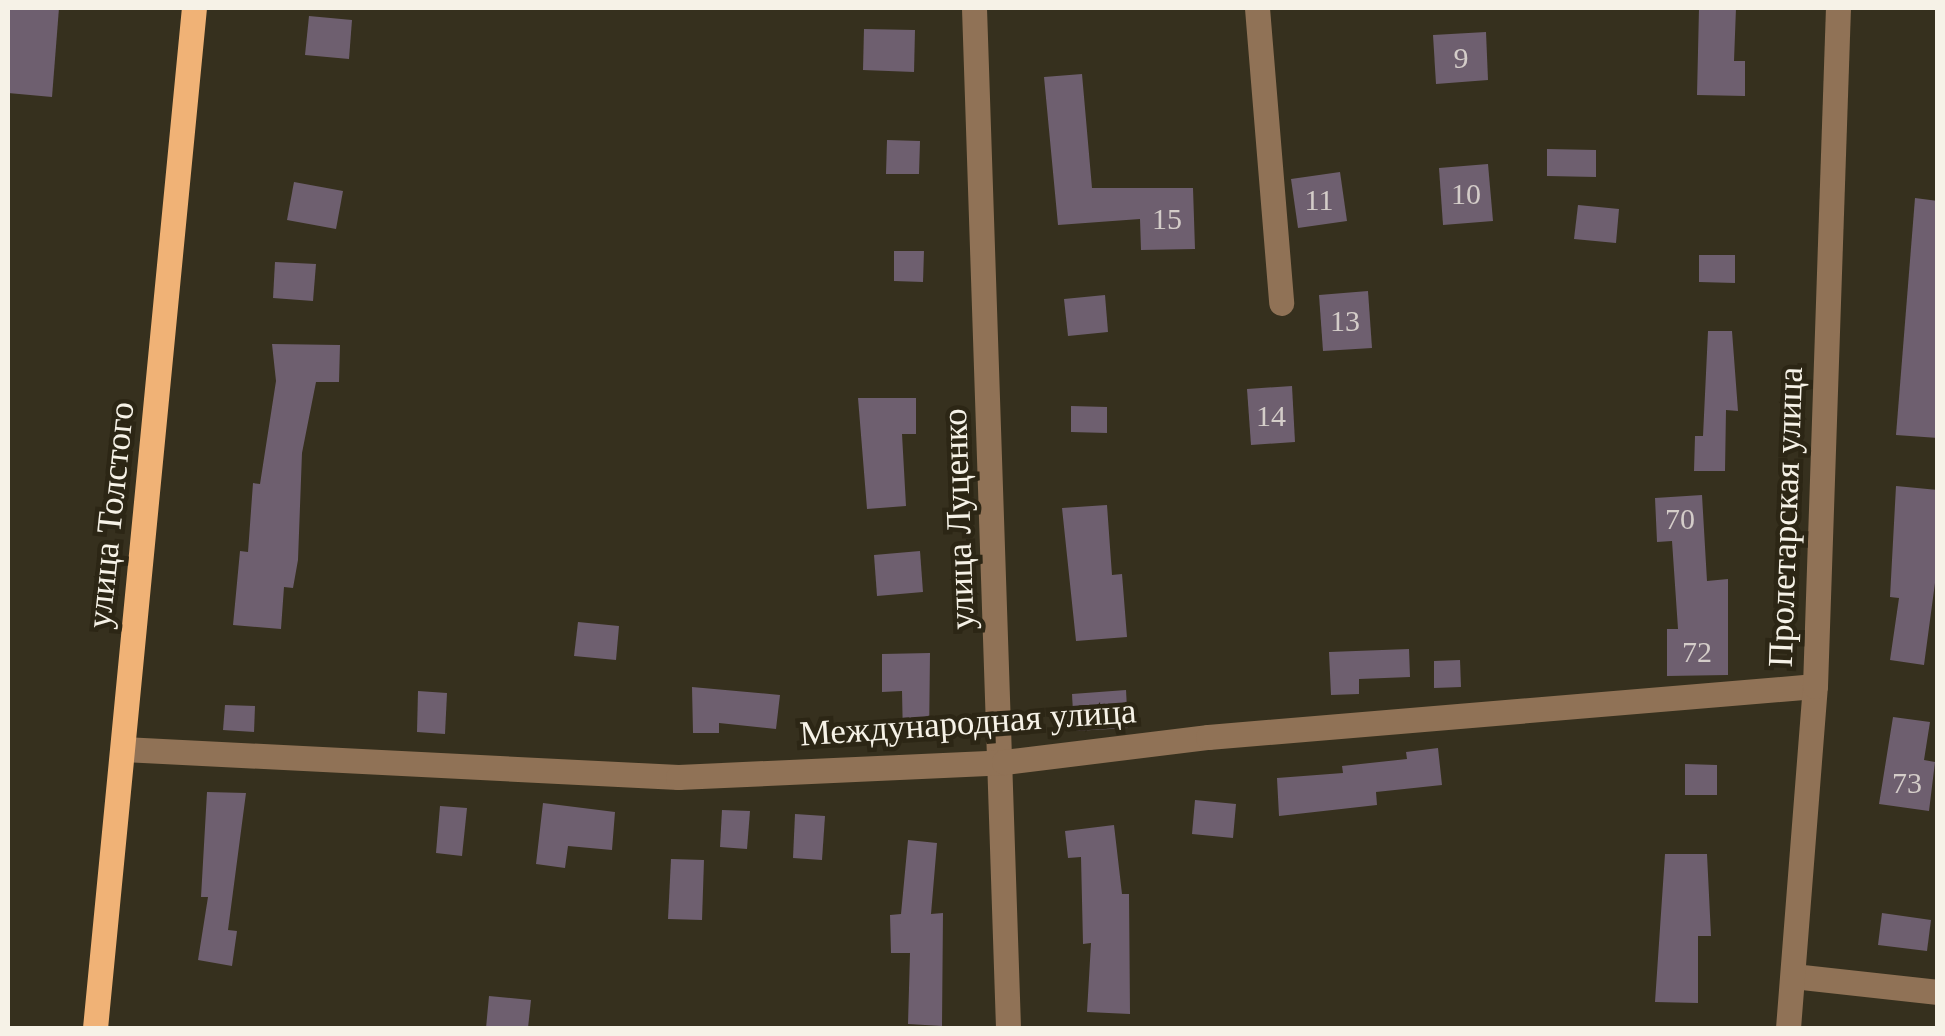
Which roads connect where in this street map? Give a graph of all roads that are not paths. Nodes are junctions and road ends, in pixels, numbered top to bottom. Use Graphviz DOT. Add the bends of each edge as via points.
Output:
graph roads {
  1 [pos="194,8"];
  2 [pos="974,8"];
  3 [pos="1257,8"];
  4 [pos="1838,8"];
  5 [pos="1282,303"];
  6 [pos="1816,686"];
  7 [pos="123,749"];
  8 [pos="1004,762"];
  9 [pos="1792,976"];
  10 [pos="1938,992"];
  11 [pos="95,1028"];
  12 [pos="1008,1028"];
  13 [pos="1788,1028"];
  1 -- 7 [label="main road, улица Толстого"];
  2 -- 8 [label="street, улица Луценко"];
  3 -- 5 [label="street"];
  4 -- 6 [label="street, Пролетарская улица"];
  6 -- 8 [label="street, Международная улица" via="1208,737"];
  6 -- 9 [label="street, Пролетарская улица"];
  7 -- 8 [label="street, Международная улица" via="678,777"];
  7 -- 11 [label="main road, улица Толстого"];
  8 -- 12 [label="street, улица Луценко"];
  9 -- 10 [label="street"];
  9 -- 13 [label="street, Пролетарская улица"];
}
